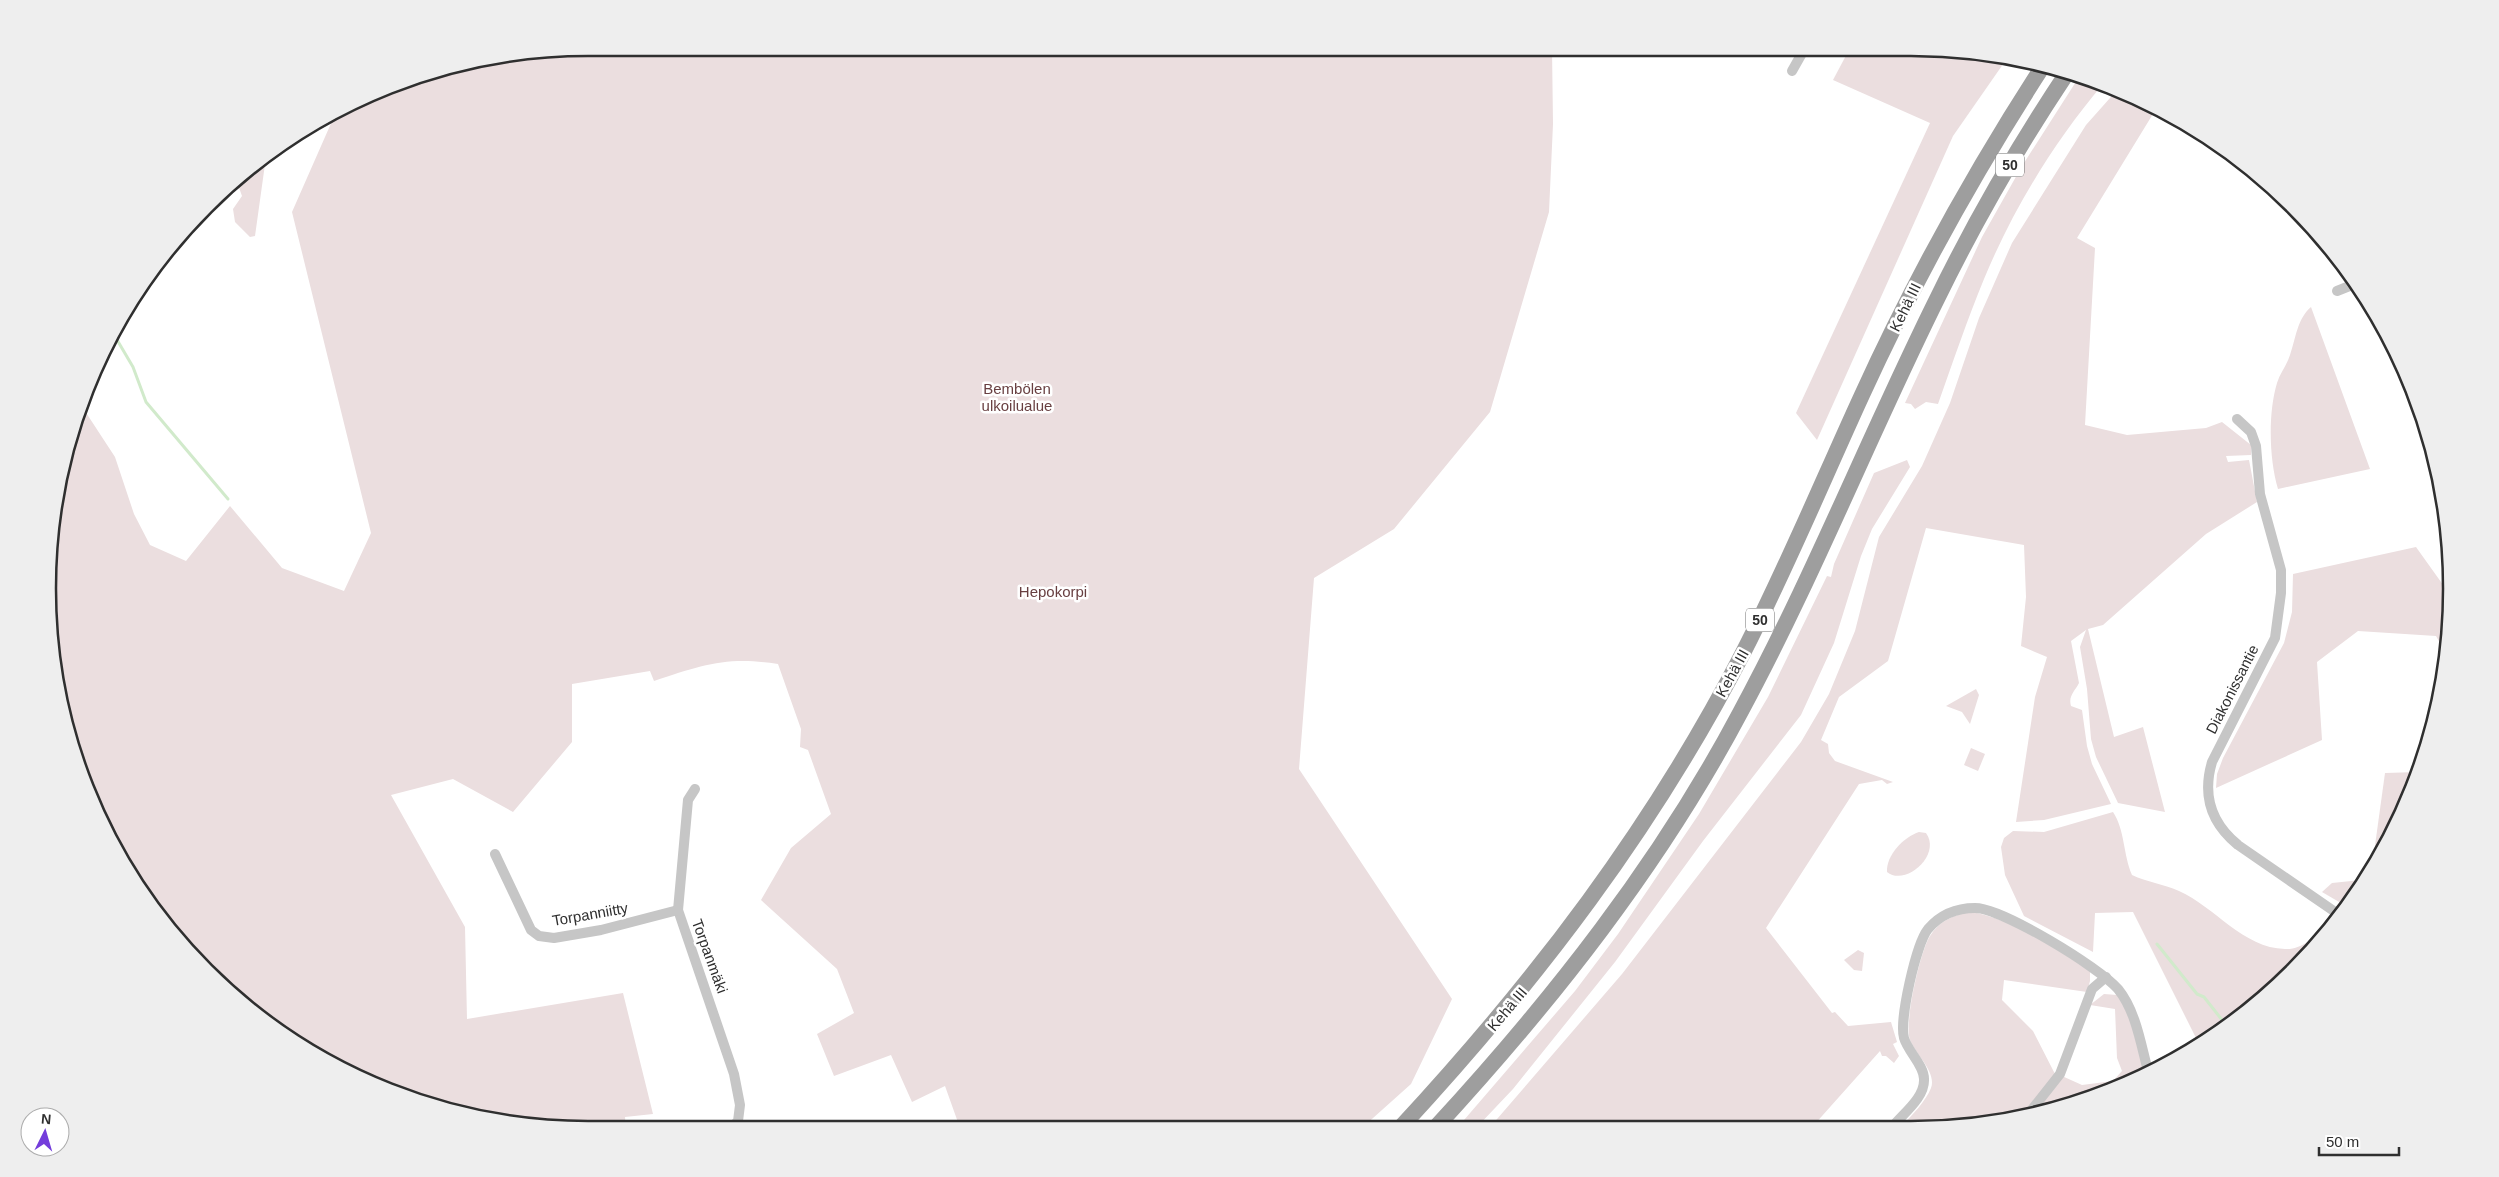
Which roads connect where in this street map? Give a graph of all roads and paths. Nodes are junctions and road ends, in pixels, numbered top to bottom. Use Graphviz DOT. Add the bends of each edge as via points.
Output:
graph roads {
  1 [pos="1800,56"];
  2 [pos="1792,71"];
  3 [pos="2039,72"];
  4 [pos="2064,79"];
  5 [pos="2348,286"];
  6 [pos="2337,291"];
  7 [pos="2237,419"];
  8 [pos="695,789"];
  9 [pos="495,854"];
  10 [pos="678,910"];
  11 [pos="2334,912"];
  12 [pos="2106,977"];
  13 [pos="2147,1066"];
  14 [pos="2035,1106"];
  15 [pos="738,1121"];
  16 [pos="1407,1121"];
  17 [pos="1442,1121"];
  18 [pos="1897,1121"];
  1 -- 2 [label="street"];
  3 -- 16 [label="highway, Kehä III / 50" via="1927,262 1863,393 1760,620 1682,761 1602,886 1543,964"];
  4 -- 17 [label="highway, Kehä III / 50" via="1990,200 1950,274 1791,614 1739,716 1681,814 1567,975 1489,1070"];
  5 -- 6 [label="street"];
  7 -- 11 [label="street, Diakonissantie" via="2251,432 2256,446 2260,494 2281,570 2281,593 2275,638 2212,762 2207,780 2211,813 2226,836"];
  8 -- 10 [label="street, Torpanmäki" via="688,800"];
  9 -- 10 [label="street, Torpanniitty" via="531,930 539,936 554,938 591,932"];
  10 -- 15 [label="street, Torpanmäki" via="734,1074 740,1105"];
  12 -- 13 [label="street" via="2128,1006"];
  12 -- 14 [label="street" via="2092,989 2060,1074"];
  12 -- 18 [label="street" via="2049,940 1988,910 1956,910 1940,918 1920,944 1902,1025 1908,1048 1923,1072 1923,1086 1921,1093"];
}
